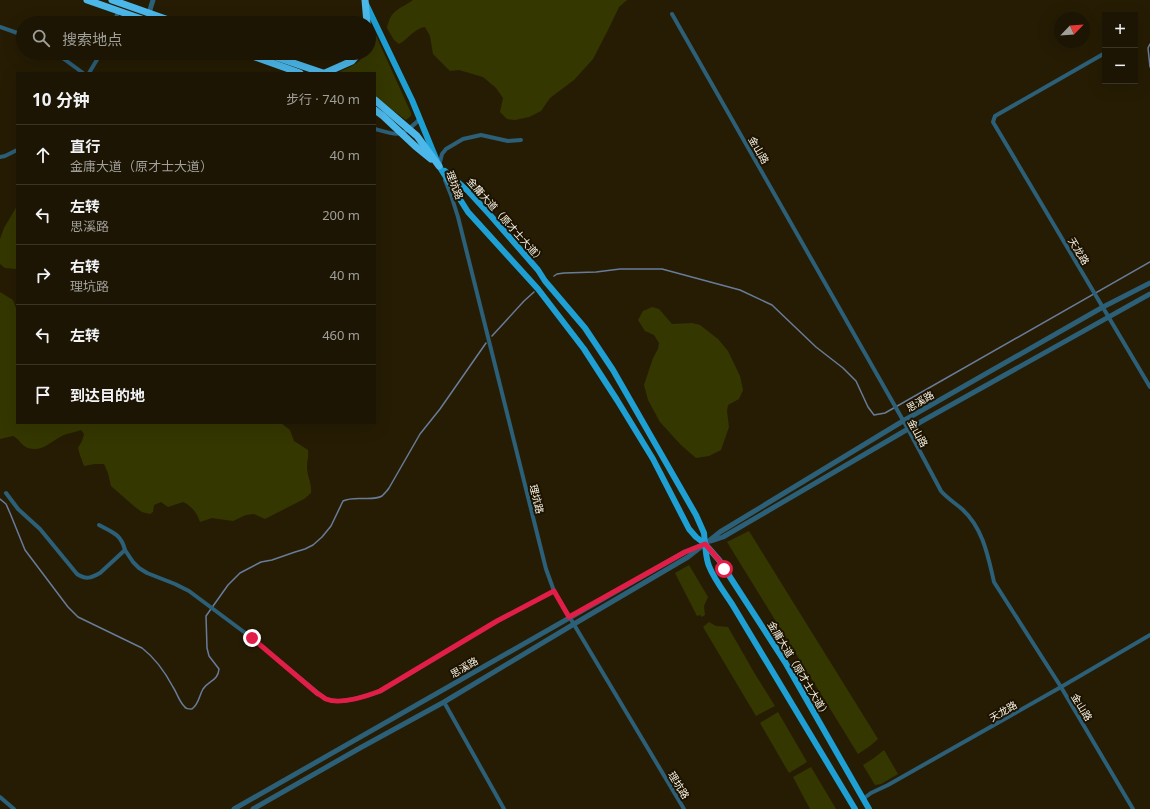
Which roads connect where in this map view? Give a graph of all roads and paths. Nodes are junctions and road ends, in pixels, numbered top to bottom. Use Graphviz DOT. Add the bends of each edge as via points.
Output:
graph roads {
  1 [pos="88,0"];
  2 [pos="112,0"];
  3 [pos="153,0"];
  4 [pos="365,0"];
  5 [pos="118,12"];
  6 [pos="149,13"];
  7 [pos="672,14"];
  8 [pos="117,16"];
  9 [pos="131,16"];
  10 [pos="157,16"];
  11 [pos="366,16"];
  12 [pos="373,16"];
  13 [pos="376,23"];
  14 [pos="0,27"];
  15 [pos="16,33"];
  16 [pos="1102,55"];
  17 [pos="65,60"];
  18 [pos="97,60"];
  19 [pos="264,60"];
  20 [pos="285,60"];
  21 [pos="353,60"];
  22 [pos="81,72"];
  23 [pos="90,72"];
  24 [pos="297,72"];
  25 [pos="321,72"];
  26 [pos="326,72"];
  27 [pos="376,101"];
  28 [pos="376,111"];
  29 [pos="420,119"];
  30 [pos="409,129"];
  31 [pos="376,130"];
  32 [pos="402,134"];
  33 [pos="521,140"];
  34 [pos="16,150"];
  35 [pos="0,157"];
  36 [pos="439,166"];
  37 [pos="545,280"];
  38 [pos="1150,283"];
  39 [pos="536,288"];
  40 [pos="1150,294"];
  41 [pos="1103,308"];
  42 [pos="1109,317"];
  43 [pos="1150,387"];
  44 [pos="903,421"];
  45 [pos="908,429"];
  46 [pos="6,493"];
  47 [pos="99,526"];
  48 [pos="705,544"];
  49 [pos="125,550"];
  50 [pos="554,591"];
  51 [pos="569,617"];
  52 [pos="574,624"];
  53 [pos="1150,635"];
  54 [pos="1061,687"];
  55 [pos="444,702"];
  56 [pos="0,796"];
  57 [pos="864,799"];
  58 [pos="14,809"];
  59 [pos="234,809"];
  60 [pos="253,809"];
  61 [pos="504,809"];
  62 [pos="684,809"];
  63 [pos="854,809"];
  64 [pos="869,809"];
  65 [pos="1133,809"];
  1 -- 5 [label="highway"];
  2 -- 6 [label="highway"];
  3 -- 6 [label="street"];
  4 -- 11 [label="highway"];
  4 -- 12 [label="main road"];
  5 -- 8 [label="street"];
  5 -- 9 [label="highway"];
  6 -- 10 [label="highway"];
  7 -- 44 [label="street, 金山路"];
  13 -- 29 [label="main road"];
  14 -- 15 [label="street"];
  16 -- 41 [label="street, 天龙路" via="995,116 993,122"];
  17 -- 22 [label="street"];
  18 -- 23 [label="street"];
  19 -- 24 [label="highway"];
  20 -- 25 [label="highway"];
  21 -- 26 [label="highway"];
  27 -- 30 [label="highway"];
  28 -- 32 [label="highway"];
  29 -- 30 [label="street"];
  29 -- 36 [label="main road"];
  30 -- 32 [label="street"];
  30 -- 36 [label="highway"];
  31 -- 32 [label="street"];
  32 -- 36 [label="highway"];
  33 -- 36 [label="street" via="508,141 482,135 463,139 446,149"];
  34 -- 35 [label="street"];
  36 -- 37 [label="main road, 金庸大道（原才士大道）" via="468,191"];
  36 -- 39 [label="main road, 金庸大道（原才士大道）" via="468,212"];
  36 -- 50 [label="street, 理坑路" via="458,217 546,569"];
  37 -- 39 [label="main road"];
  37 -- 48 [label="main road, 金庸大道（原才士大道）" via="585,328 613,370 696,515 704,533"];
  38 -- 41 [label="street, 思溪路"];
  39 -- 48 [label="main road, 金庸大道（原才士大道）" via="584,349 653,459 689,529"];
  40 -- 42 [label="street, 思溪路"];
  41 -- 42 [label="street, 天龙路"];
  41 -- 44 [label="street, 思溪路"];
  42 -- 43 [label="street, 天龙路"];
  42 -- 45 [label="street, 思溪路"];
  44 -- 45 [label="street, 金山路"];
  44 -- 48 [label="street, 思溪路" via="720,532"];
  45 -- 48 [label="street, 思溪路" via="723,537"];
  45 -- 54 [label="street, 金山路" via="941,491 974,523 984,542 994,582"];
  46 -- 49 [label="street" via="83,578 100,573"];
  47 -- 49 [label="street" via="117,535"];
  48 -- 51 [label="street, 思溪路" via="685,552"];
  48 -- 52 [label="street, 思溪路" via="688,557"];
  48 -- 57 [label="main road, 金庸大道（原才士大道）" via="719,560 785,662"];
  48 -- 63 [label="main road, 金庸大道（原才士大道）" via="706,558 714,576"];
  49 -- 50 [label="street" via="139,568 188,590 252,638 318,694 335,701 356,699 380,691 497,621"];
  50 -- 51 [label="street, 理坑路"];
  51 -- 52 [label="street, 理坑路"];
  51 -- 59 [label="street, 思溪路"];
  52 -- 55 [label="street, 思溪路"];
  52 -- 62 [label="street, 理坑路"];
  53 -- 54 [label="street, 天龙路"];
  54 -- 57 [label="street, 天龙路"];
  54 -- 65 [label="street, 金山路"];
  55 -- 60 [label="street, 思溪路"];
  55 -- 61 [label="street"];
  56 -- 58 [label="street"];
  57 -- 64 [label="main road, 金庸大道（原才士大道）"];
}
